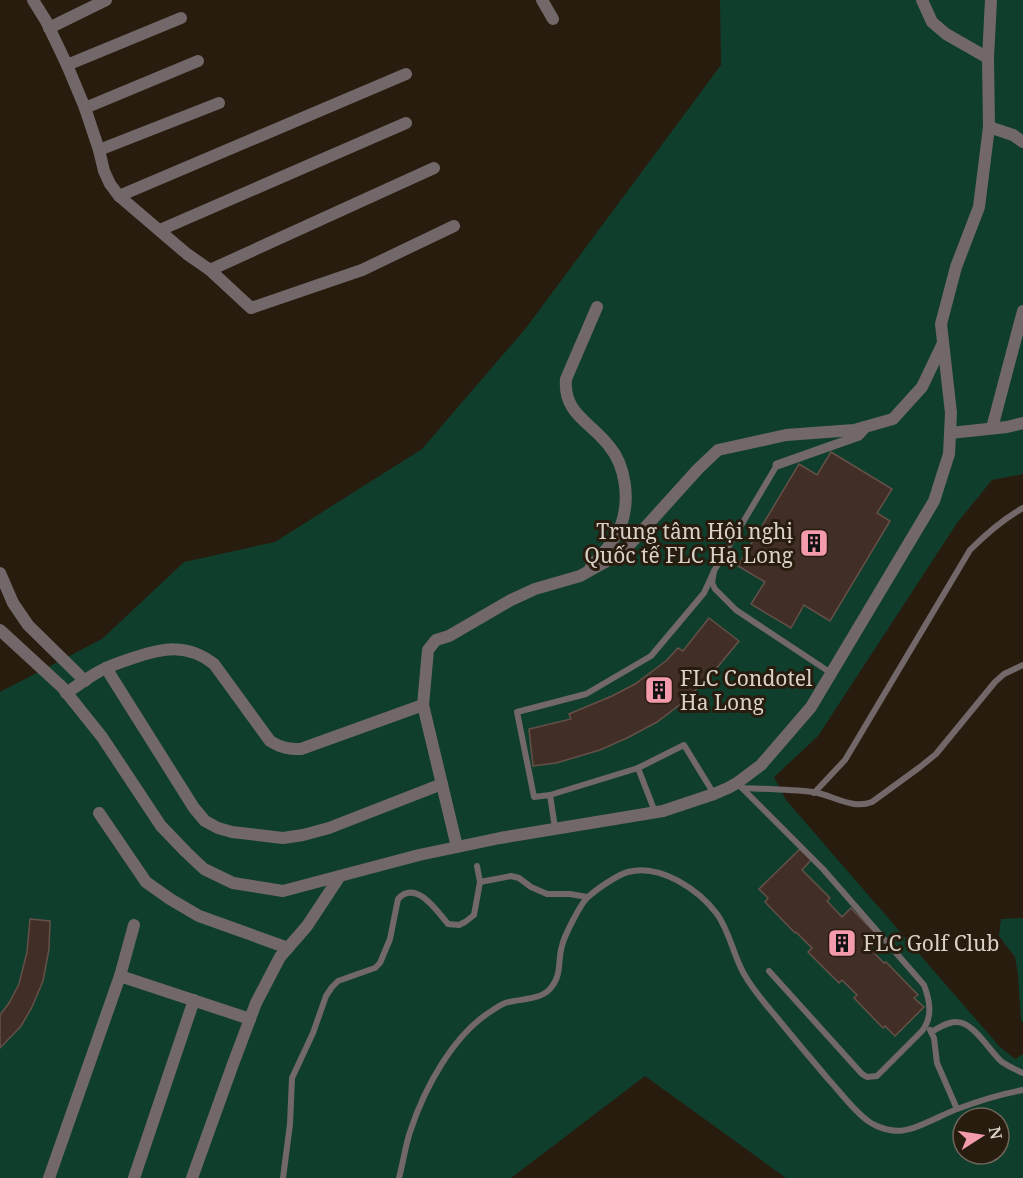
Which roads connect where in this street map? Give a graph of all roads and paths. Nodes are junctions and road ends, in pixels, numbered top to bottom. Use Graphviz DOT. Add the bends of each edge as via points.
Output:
graph roads {
  1 [pos="33,0"];
  2 [pos="106,0"];
  3 [pos="542,0"];
  4 [pos="922,0"];
  5 [pos="991,0"];
  6 [pos="181,18"];
  7 [pos="553,19"];
  8 [pos="49,28"];
  9 [pos="988,58"];
  10 [pos="198,62"];
  11 [pos="67,65"];
  12 [pos="406,74"];
  13 [pos="219,103"];
  14 [pos="85,108"];
  15 [pos="406,123"];
  16 [pos="989,127"];
  17 [pos="1023,142"];
  18 [pos="99,150"];
  19 [pos="434,168"];
  20 [pos="118,196"];
  21 [pos="454,226"];
  22 [pos="160,230"];
  23 [pos="210,270"];
  24 [pos="597,307"];
  25 [pos="1023,311"];
  26 [pos="943,342"];
  27 [pos="1023,423"];
  28 [pos="868,426"];
  29 [pos="993,428"];
  30 [pos="950,433"];
  31 [pos="777,465"];
  32 [pos="1023,508"];
  33 [pos="714,571"];
  34 [pos="0,573"];
  35 [pos="580,576"];
  36 [pos="0,630"];
  37 [pos="1023,665"];
  38 [pos="106,668"];
  39 [pos="831,673"];
  40 [pos="85,681"];
  41 [pos="66,693"];
  42 [pos="423,705"];
  43 [pos="638,768"];
  44 [pos="442,784"];
  45 [pos="739,786"];
  46 [pos="814,793"];
  47 [pos="714,794"];
  48 [pos="550,795"];
  49 [pos="655,812"];
  50 [pos="99,813"];
  51 [pos="555,829"];
  52 [pos="457,847"];
  53 [pos="477,866"];
  54 [pos="339,876"];
  55 [pos="480,882"];
  56 [pos="587,897"];
  57 [pos="134,925"];
  58 [pos="288,948"];
  59 [pos="769,971"];
  60 [pos="120,976"];
  61 [pos="194,1000"];
  62 [pos="250,1019"];
  63 [pos="928,1024"];
  64 [pos="931,1032"];
  65 [pos="1023,1073"];
  66 [pos="1023,1090"];
  67 [pos="956,1106"];
  68 [pos="965,1106"];
  69 [pos="951,1111"];
  70 [pos="49,1178"];
  71 [pos="134,1178"];
  72 [pos="192,1178"];
  73 [pos="283,1178"];
  74 [pos="399,1178"];
  1 -- 8 [label="street"];
  2 -- 8 [label="street"];
  3 -- 7 [label="street"];
  4 -- 9 [label="street" via="932,22"];
  5 -- 9 [label="street"];
  6 -- 11 [label="street"];
  8 -- 11 [label="street"];
  9 -- 16 [label="street"];
  10 -- 14 [label="street"];
  11 -- 14 [label="street"];
  12 -- 20 [label="street"];
  13 -- 18 [label="street"];
  14 -- 18 [label="street"];
  15 -- 22 [label="street"];
  16 -- 17 [label="street"];
  16 -- 26 [label="street" via="980,207 956,267 941,324"];
  18 -- 20 [label="street" via="104,171"];
  19 -- 23 [label="street"];
  20 -- 22 [label="street"];
  21 -- 23 [label="street" via="362,270 251,308"];
  22 -- 23 [label="street"];
  24 -- 35 [label="street" via="566,379 565,391 574,411 609,446 619,462 625,504 613,541"];
  25 -- 29 [label="street"];
  26 -- 28 [label="street" via="922,387 893,419"];
  26 -- 30 [label="street"];
  27 -- 29 [label="street"];
  28 -- 31 [label="street" via="859,436"];
  28 -- 35 [label="street" via="786,435 718,450 623,552"];
  29 -- 30 [label="street"];
  30 -- 39 [label="street" via="949,454 933,501"];
  31 -- 33 [label="lane"];
  32 -- 46 [label="lane" via="989,531 970,550 851,750"];
  33 -- 39 [label="lane" via="715,589 736,610"];
  33 -- 48 [label="lane" via="704,593 651,656 586,694 517,712 534,797"];
  34 -- 40 [label="street" via="28,625"];
  35 -- 42 [label="street" via="535,588 436,640 428,650"];
  36 -- 41 [label="street"];
  37 -- 46 [label="lane" via="995,682 936,754 872,802 854,804"];
  38 -- 40 [label="street"];
  38 -- 42 [label="street" via="161,650 177,649 204,656 270,741 290,749 301,749"];
  38 -- 44 [label="street" via="194,808 218,828 283,838 303,836"];
  39 -- 45 [label="street" via="811,707"];
  40 -- 41 [label="street"];
  41 -- 54 [label="street" via="102,737 161,826 204,869 233,883 283,891"];
  42 -- 44 [label="street"];
  43 -- 47 [label="lane" via="684,745"];
  43 -- 48 [label="lane"];
  43 -- 49 [label="lane"];
  44 -- 52 [label="street"];
  45 -- 46 [label="lane"];
  45 -- 47 [label="street"];
  45 -- 63 [label="lane" via="823,869 924,985 929,998"];
  47 -- 49 [label="street"];
  48 -- 51 [label="lane"];
  49 -- 51 [label="street"];
  50 -- 58 [label="street" via="146,882 170,900 199,916"];
  51 -- 52 [label="street"];
  52 -- 54 [label="street"];
  53 -- 55 [label="lane"];
  54 -- 58 [label="street"];
  55 -- 56 [label="lane" via="511,876 547,894"];
  55 -- 73 [label="lane" via="474,915 459,925 448,924 425,897 401,895 380,963 338,981 326,996 292,1078"];
  56 -- 69 [label="lane" via="627,872 659,873 683,883 717,914 743,972 757,993 869,1122 904,1131"];
  56 -- 74 [label="lane" via="566,933 556,981 547,992 503,1004 483,1016 466,1031 433,1078 410,1133"];
  57 -- 60 [label="street"];
  58 -- 62 [label="street"];
  59 -- 63 [label="lane" via="867,1077 876,1076"];
  60 -- 61 [label="street"];
  60 -- 70 [label="street"];
  61 -- 62 [label="street"];
  61 -- 71 [label="street"];
  62 -- 72 [label="street"];
  63 -- 64 [label="lane"];
  64 -- 65 [label="lane" via="945,1024 963,1023 1002,1062"];
  64 -- 67 [label="lane" via="937,1063"];
  66 -- 68 [label="lane"];
}
